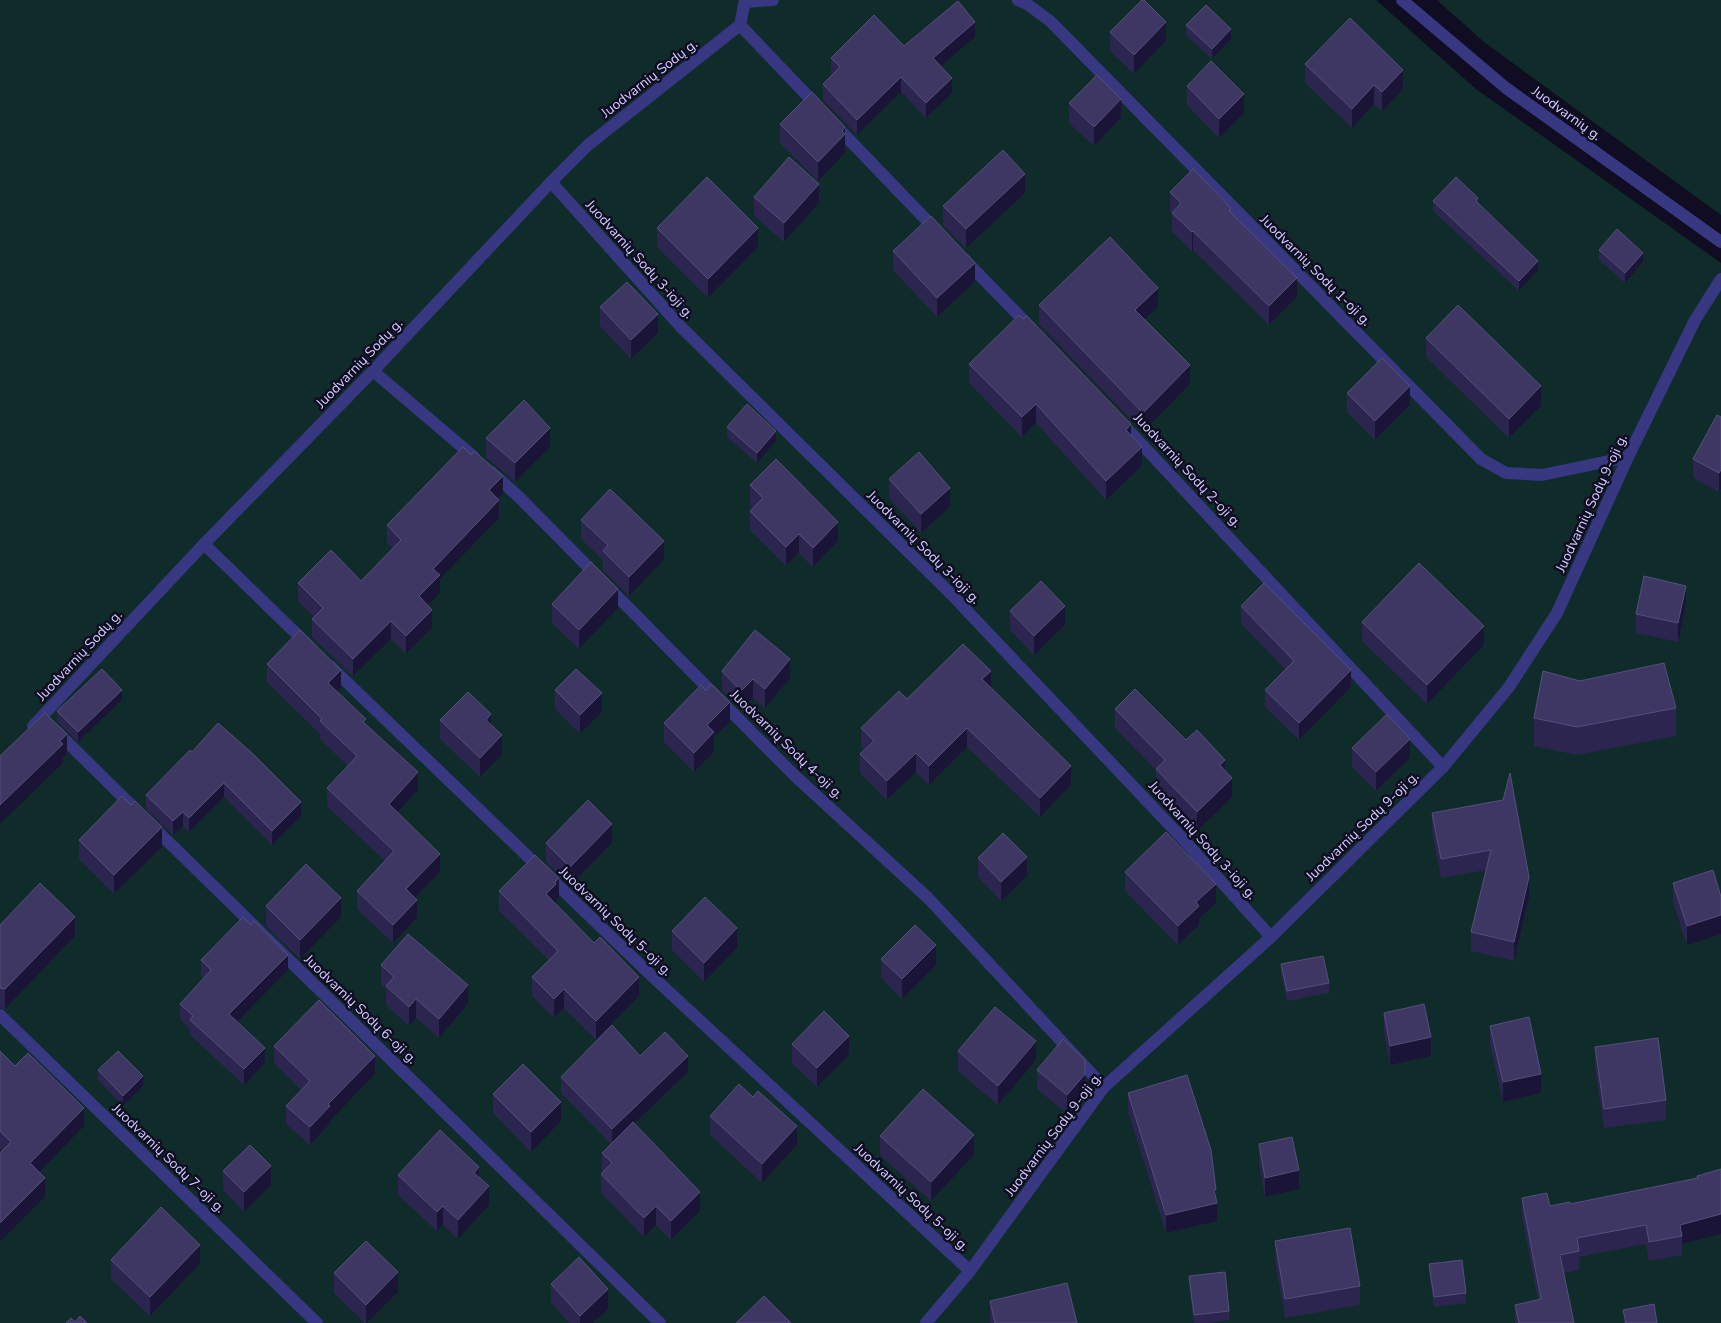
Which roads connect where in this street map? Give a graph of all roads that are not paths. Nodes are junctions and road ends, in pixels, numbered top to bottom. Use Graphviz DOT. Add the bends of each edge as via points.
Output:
graph roads {
  1 [pos="773,0"];
  2 [pos="1018,0"];
  3 [pos="1402,0"];
  4 [pos="745,1"];
  5 [pos="740,25"];
  6 [pos="551,182"];
  7 [pos="1721,242"];
  8 [pos="1721,279"];
  9 [pos="1041,339"];
  10 [pos="374,371"];
  11 [pos="1110,410"];
  12 [pos="1628,457"];
  13 [pos="204,544"];
  14 [pos="41,717"];
  15 [pos="28,731"];
  16 [pos="1443,767"];
  17 [pos="1271,937"];
  18 [pos="0,1015"];
  19 [pos="1104,1087"];
  20 [pos="970,1271"];
  21 [pos="317,1323"];
  22 [pos="660,1323"];
  23 [pos="926,1323"];
  1 -- 4 [label="street"];
  2 -- 12 [label="street, Juodvarnių Sodų 1-oji g." via="1050,21 1481,459 1506,472 1542,475"];
  3 -- 7 [label="street, Juodvarnių g." via="1506,88"];
  4 -- 5 [label="street"];
  5 -- 6 [label="street, Juodvarnių Sodų g." via="588,145"];
  5 -- 9 [label="street"];
  6 -- 10 [label="street, Juodvarnių Sodų g."];
  6 -- 17 [label="street, Juodvarnių Sodų 3-ioji g." via="681,327 952,596 1182,838"];
  8 -- 12 [label="street, Juodvarnių Sodų 9-oji g." via="1695,320"];
  10 -- 13 [label="street, Juodvarnių Sodų g."];
  10 -- 19 [label="street, Juodvarnių Sodų 4-oji g." via="518,496 794,775 928,898"];
  11 -- 16 [label="street, Juodvarnių Sodų 2-oji g."];
  12 -- 16 [label="street, Juodvarnių Sodų 9-oji g." via="1557,613 1509,686"];
  13 -- 14 [label="street, Juodvarnių Sodų g."];
  13 -- 20 [label="street, Juodvarnių Sodų 5-oji g." via="654,978"];
  14 -- 15 [label="street, Juodvarnių Sodų g."];
  14 -- 22 [label="street, Juodvarnių Sodų 6-oji g."];
  16 -- 17 [label="street, Juodvarnių Sodų 9-oji g."];
  17 -- 19 [label="street, Juodvarnių Sodų 9-oji g."];
  18 -- 21 [label="street, Juodvarnių Sodų 7-oji g."];
  19 -- 20 [label="street, Juodvarnių Sodų 9-oji g."];
  20 -- 23 [label="street, Juodvarnių Sodų 9-oji g."];
}
